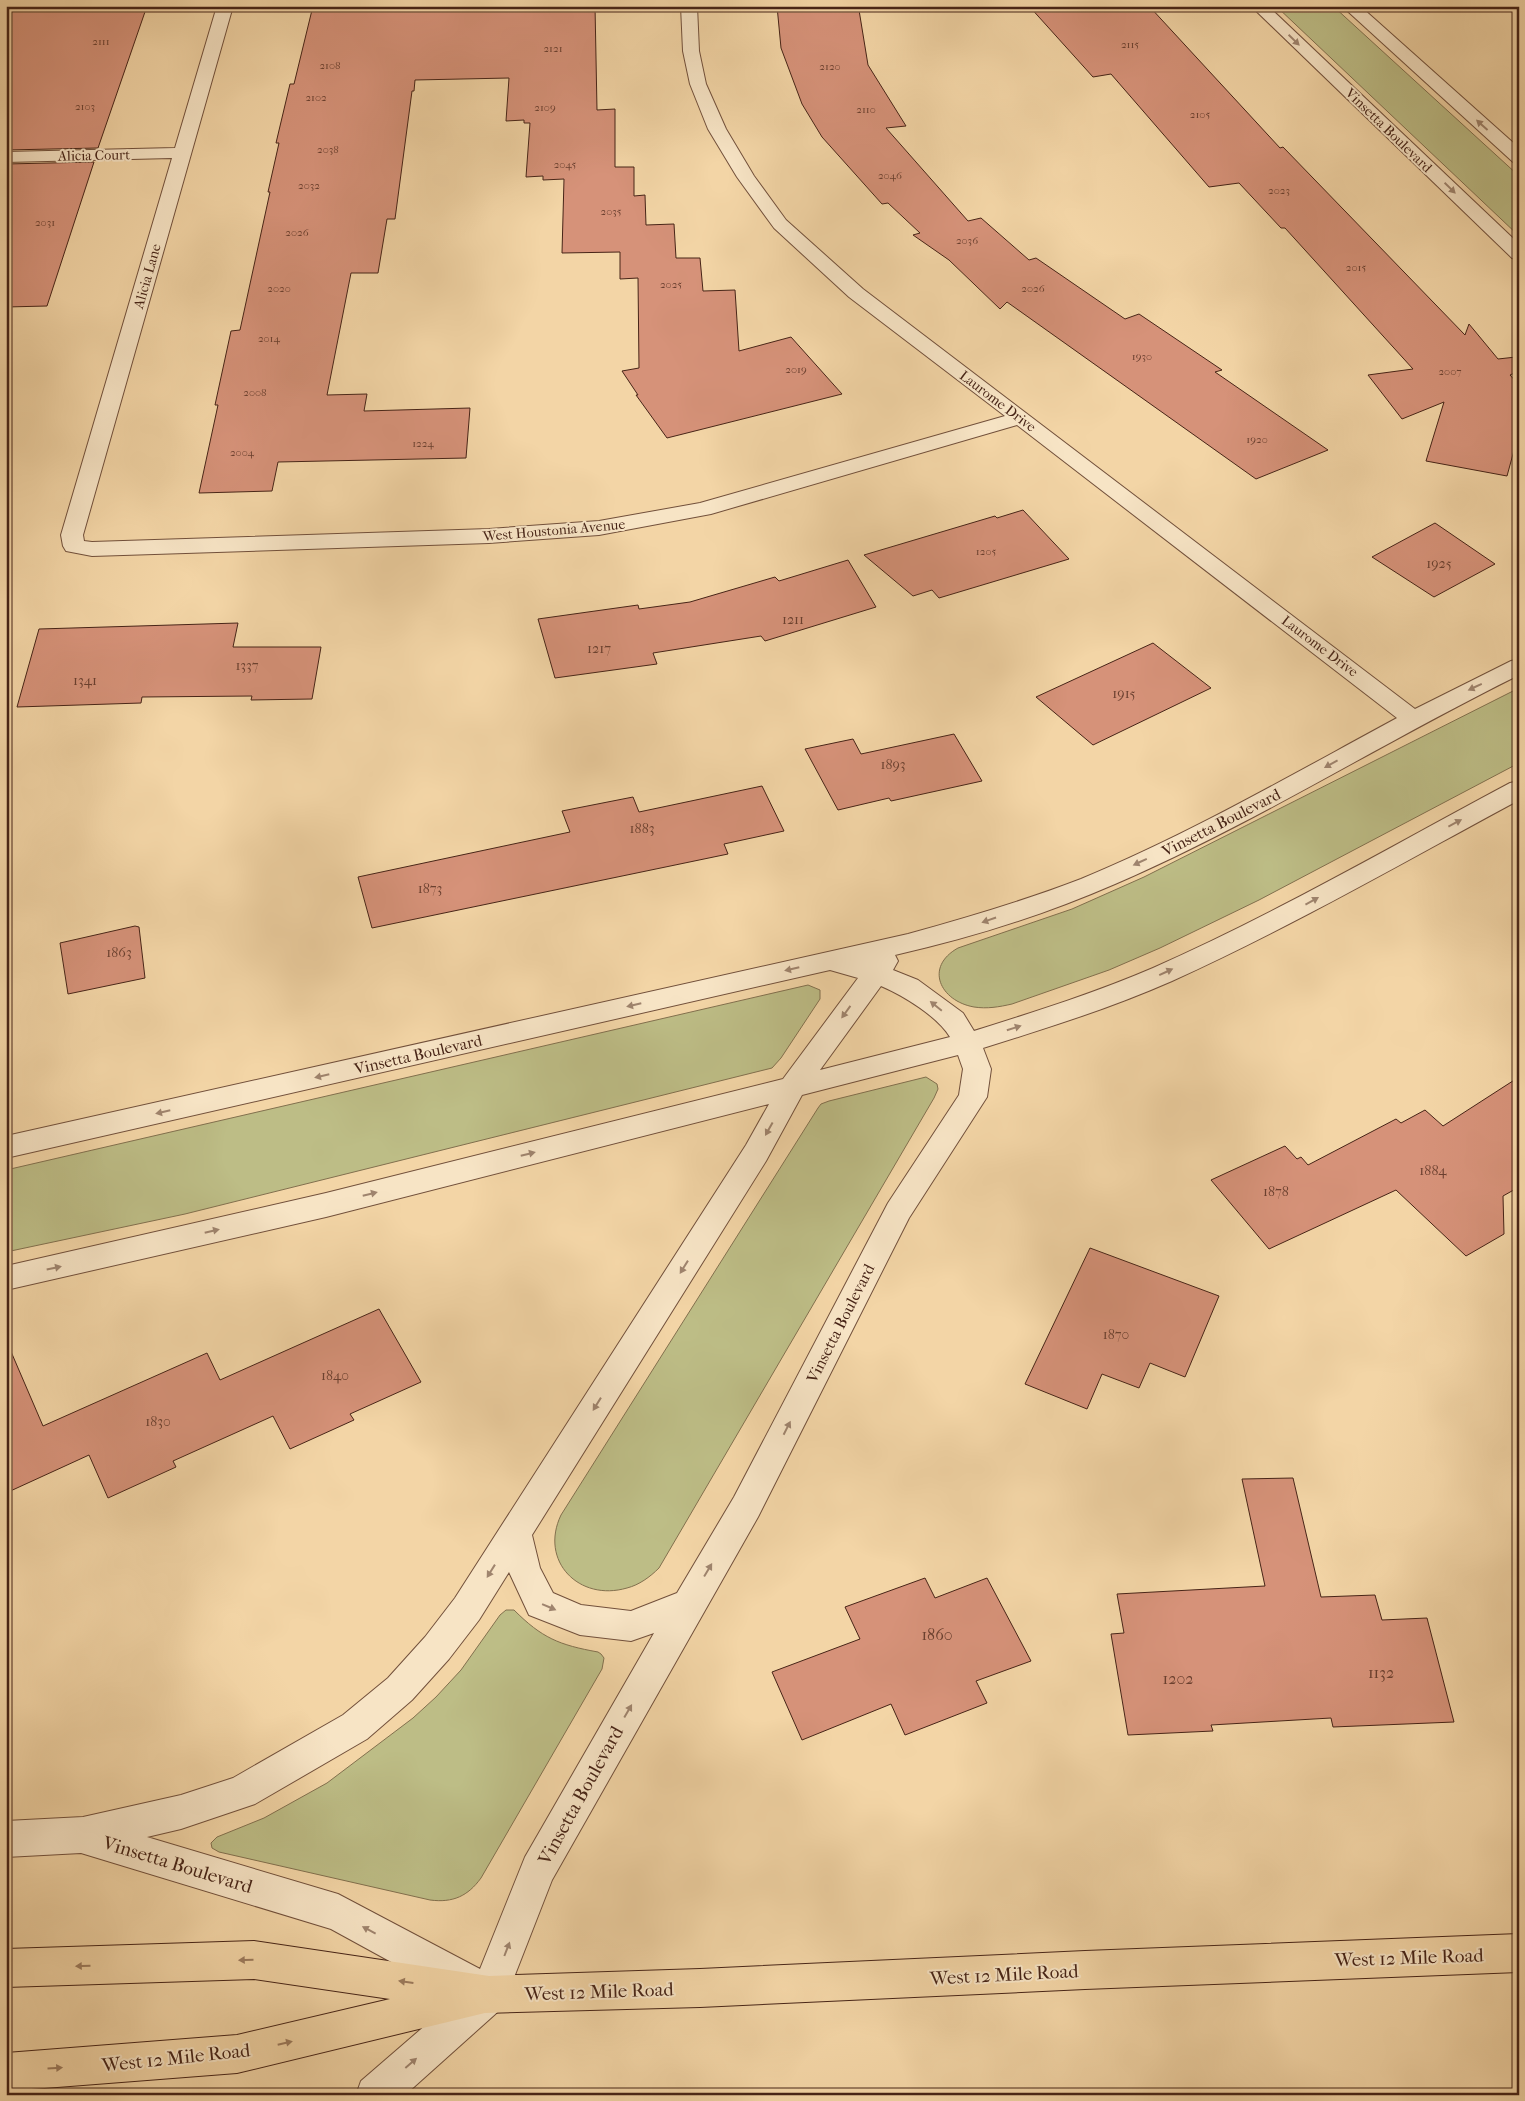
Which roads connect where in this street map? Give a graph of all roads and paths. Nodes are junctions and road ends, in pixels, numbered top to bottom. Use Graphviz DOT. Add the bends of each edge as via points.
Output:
graph roads {
  1 [pos="225,6"];
  2 [pos="689,6"];
  3 [pos="1259,6"];
  4 [pos="1350,6"];
  5 [pos="182,153"];
  6 [pos="6,157"];
  7 [pos="1519,158"];
  8 [pos="1519,254"];
  9 [pos="1020,418"];
  10 [pos="74,546"];
  11 [pos="1519,666"];
  12 [pos="1413,719"];
  13 [pos="1519,789"];
  14 [pos="908,943"];
  15 [pos="830,960"];
  16 [pos="875,973"];
  17 [pos="967,1043"];
  18 [pos="793,1086"];
  19 [pos="6,1147"];
  20 [pos="6,1278"];
  21 [pos="515,1534"];
  22 [pos="688,1604"];
  23 [pos="82,1835"];
  24 [pos="6,1839"];
  25 [pos="1519,1953"];
  26 [pos="6,1968"];
  27 [pos="489,1995"];
  28 [pos="6,2072"];
  29 [pos="374,2095"];
  1 -- 5 [label="street, Alicia Lane"];
  2 -- 9 [label="street, Laurome Drive" via="691,51 698,84 722,137 780,224 856,293"];
  3 -- 8 [label="street, Vinsetta Boulevard, one-way"];
  7 -- 4 [label="street, one-way"];
  5 -- 6 [label="street, Alicia Court"];
  5 -- 10 [label="street, Alicia Lane" via="72,535"];
  9 -- 10 [label="street, West Houstonia Avenue" via="712,507 598,528 479,537 92,549"];
  9 -- 12 [label="street, Laurome Drive"];
  11 -- 12 [label="street, Vinsetta Boulevard, one-way"];
  12 -- 14 [label="street, Vinsetta Boulevard, one-way" via="1190,839 1120,871 1047,901"];
  17 -- 13 [label="street, one-way" via="1064,1013 1162,974 1295,910"];
  14 -- 15 [label="street, Vinsetta Boulevard"];
  14 -- 16 [label="street, Vinsetta Boulevard" via="882,963"];
  15 -- 16 [label="street, Vinsetta Boulevard"];
  15 -- 19 [label="street, Vinsetta Boulevard, one-way"];
  17 -- 16 [label="street, Vinsetta Boulevard, one-way" via="953,1020 934,1003 909,986"];
  16 -- 18 [label="street, Vinsetta Boulevard, one-way"];
  17 -- 18 [label="street"];
  22 -- 17 [label="street, Vinsetta Boulevard, one-way" via="746,1506 898,1211 973,1097 977,1069"];
  20 -- 18 [label="street, one-way" via="326,1205"];
  18 -- 21 [label="street, Vinsetta Boulevard, one-way" via="750,1162"];
  21 -- 22 [label="street, one-way" via="524,1569 541,1604 580,1620 631,1626"];
  21 -- 23 [label="street, Vinsetta Boulevard, one-way" via="467,1609 437,1648 400,1689 355,1727 242,1792 181,1812"];
  27 -- 22 [label="street, Vinsetta Boulevard, one-way" via="538,1870"];
  23 -- 24 [label="street, Vinsetta Boulevard"];
  27 -- 23 [label="street, Vinsetta Boulevard, one-way" via="338,1913"];
  25 -- 27 [label="main road, West 12 Mile Road"];
  27 -- 26 [label="main road, West 12 Mile Road, one-way" via="254,1960"];
  28 -- 27 [label="main road, West 12 Mile Road, one-way" via="237,2054"];
  29 -- 27 [label="street, Vinsetta Boulevard, one-way"];
}
